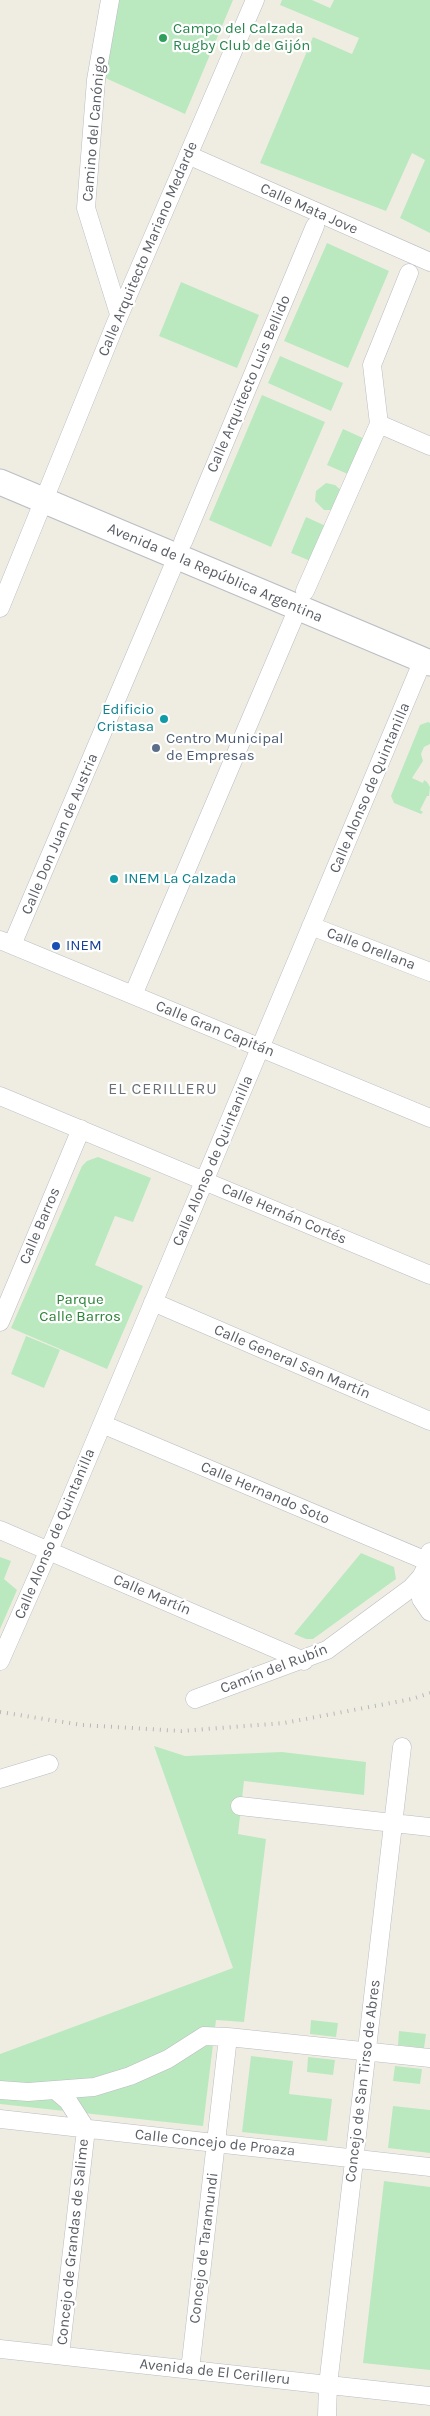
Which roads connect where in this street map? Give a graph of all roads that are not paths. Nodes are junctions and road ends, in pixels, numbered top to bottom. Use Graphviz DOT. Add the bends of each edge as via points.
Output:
graph roads {
  1 [pos="110,0"];
  2 [pos="255,0"];
  3 [pos="188,155"];
  4 [pos="315,226"];
  5 [pos="430,262"];
  6 [pos="409,273"];
  7 [pos="120,314"];
  8 [pos="379,424"];
  9 [pos="430,446"];
  10 [pos="0,482"];
  11 [pos="44,500"];
  12 [pos="180,549"];
  13 [pos="302,599"];
  14 [pos="0,608"];
  15 [pos="428,656"];
  16 [pos="312,926"];
  17 [pos="6,943"];
  18 [pos="430,972"];
  19 [pos="132,995"];
  20 [pos="260,1048"];
  21 [pos="0,1096"];
  22 [pos="430,1118"];
  23 [pos="81,1129"];
  24 [pos="204,1181"];
  25 [pos="430,1275"];
  26 [pos="153,1302"];
  27 [pos="0,1322"];
  28 [pos="430,1421"];
  29 [pos="102,1424"];
  30 [pos="0,1530"];
  31 [pos="48,1551"];
  32 [pos="426,1563"];
  33 [pos="430,1612"];
  34 [pos="0,1661"];
  35 [pos="304,1661"];
  36 [pos="195,1699"];
  37 [pos="402,1747"];
  38 [pos="49,1764"];
  39 [pos="0,1779"];
  40 [pos="240,1806"];
  41 [pos="393,1823"];
  42 [pos="430,1827"];
  43 [pos="228,2037"];
  44 [pos="366,2050"];
  45 [pos="430,2058"];
  46 [pos="0,2090"];
  47 [pos="55,2090"];
  48 [pos="0,2119"];
  49 [pos="86,2129"];
  50 [pos="216,2143"];
  51 [pos="354,2159"];
  52 [pos="430,2167"];
  53 [pos="0,2349"];
  54 [pos="60,2355"];
  55 [pos="190,2370"];
  56 [pos="328,2385"];
  57 [pos="430,2396"];
  58 [pos="327,2416"];
  1 -- 7 [label="street, Camino del Canónigo" via="96,80 86,208"];
  2 -- 3 [label="street, Calle Arquitecto Mariano Medarde"];
  3 -- 5 [label="street, Calle Mata Jove"];
  3 -- 7 [label="street, Calle Arquitecto Mariano Medarde"];
  4 -- 12 [label="street, Calle Arquitecto Luis Bellido"];
  6 -- 8 [label="street" via="372,365"];
  7 -- 11 [label="street, Calle Arquitecto Mariano Medarde"];
  8 -- 9 [label="street"];
  8 -- 13 [label="street"];
  10 -- 11 [label="street, Avenida de la República Argentina"];
  11 -- 12 [label="street, Avenida de la República Argentina"];
  11 -- 14 [label="street, Calle Arquitecto Mariano Medarde"];
  12 -- 13 [label="street, Avenida de la República Argentina"];
  12 -- 17 [label="street, Calle Don Juan de Austria"];
  13 -- 15 [label="street, Avenida de la República Argentina"];
  13 -- 19 [label="street"];
  15 -- 16 [label="street, Calle Alonso de Quintanilla"];
  16 -- 18 [label="street, Calle Orellana"];
  16 -- 20 [label="street, Calle Alonso de Quintanilla"];
  17 -- 19 [label="street, Calle Gran Capitán"];
  19 -- 20 [label="street, Calle Gran Capitán"];
  20 -- 22 [label="street, Calle Gran Capitán"];
  20 -- 24 [label="street, Calle Alonso de Quintanilla"];
  21 -- 23 [label="street, Calle Hernán Cortés"];
  23 -- 24 [label="street, Calle Hernán Cortés"];
  23 -- 27 [label="street, Calle Barros"];
  24 -- 25 [label="street, Calle Hernán Cortés"];
  24 -- 26 [label="street, Calle Alonso de Quintanilla"];
  26 -- 28 [label="street, Calle General San Martín"];
  26 -- 29 [label="street, Calle Alonso de Quintanilla"];
  29 -- 31 [label="street, Calle Alonso de Quintanilla"];
  29 -- 32 [label="street, Calle Hernando Soto"];
  30 -- 31 [label="street, Calle Martín"];
  31 -- 34 [label="street, Calle Alonso de Quintanilla"];
  31 -- 35 [label="street, Calle Martín"];
  32 -- 33 [label="street" via="422,1600"];
  32 -- 35 [label="street, Camín del Rubín" via="410,1588 327,1650"];
  35 -- 36 [label="street, Camín del Rubín"];
  37 -- 41 [label="street, Concejo de San Tirso de Abres"];
  38 -- 39 [label="street"];
  40 -- 41 [label="street"];
  41 -- 42 [label="street"];
  41 -- 44 [label="street, Concejo de San Tirso de Abres"];
  43 -- 44 [label="street"];
  43 -- 47 [label="street" via="204,2036 168,2059 130,2076 94,2087"];
  43 -- 50 [label="street, Concejo de Taramundi"];
  44 -- 45 [label="street"];
  44 -- 51 [label="street, Concejo de San Tirso de Abres"];
  46 -- 47 [label="street"];
  47 -- 49 [label="street" via="68,2101"];
  48 -- 49 [label="street, Calle Concejo de Proaza"];
  49 -- 50 [label="street, Calle Concejo de Proaza"];
  49 -- 54 [label="street, Concejo de Grandas de Salime"];
  50 -- 51 [label="street, Calle Concejo de Proaza"];
  50 -- 55 [label="street, Concejo de Taramundi"];
  51 -- 52 [label="street, Calle Concejo de Proaza"];
  51 -- 56 [label="street, Concejo de San Tirso de Abres"];
  53 -- 54 [label="street, Avenida de El Cerilleru"];
  54 -- 55 [label="street, Avenida de El Cerilleru"];
  55 -- 56 [label="street, Avenida de El Cerilleru"];
  56 -- 57 [label="street, Avenida de El Cerilleru"];
  56 -- 58 [label="street, Concejo de San Tirso de Abres"];
}
